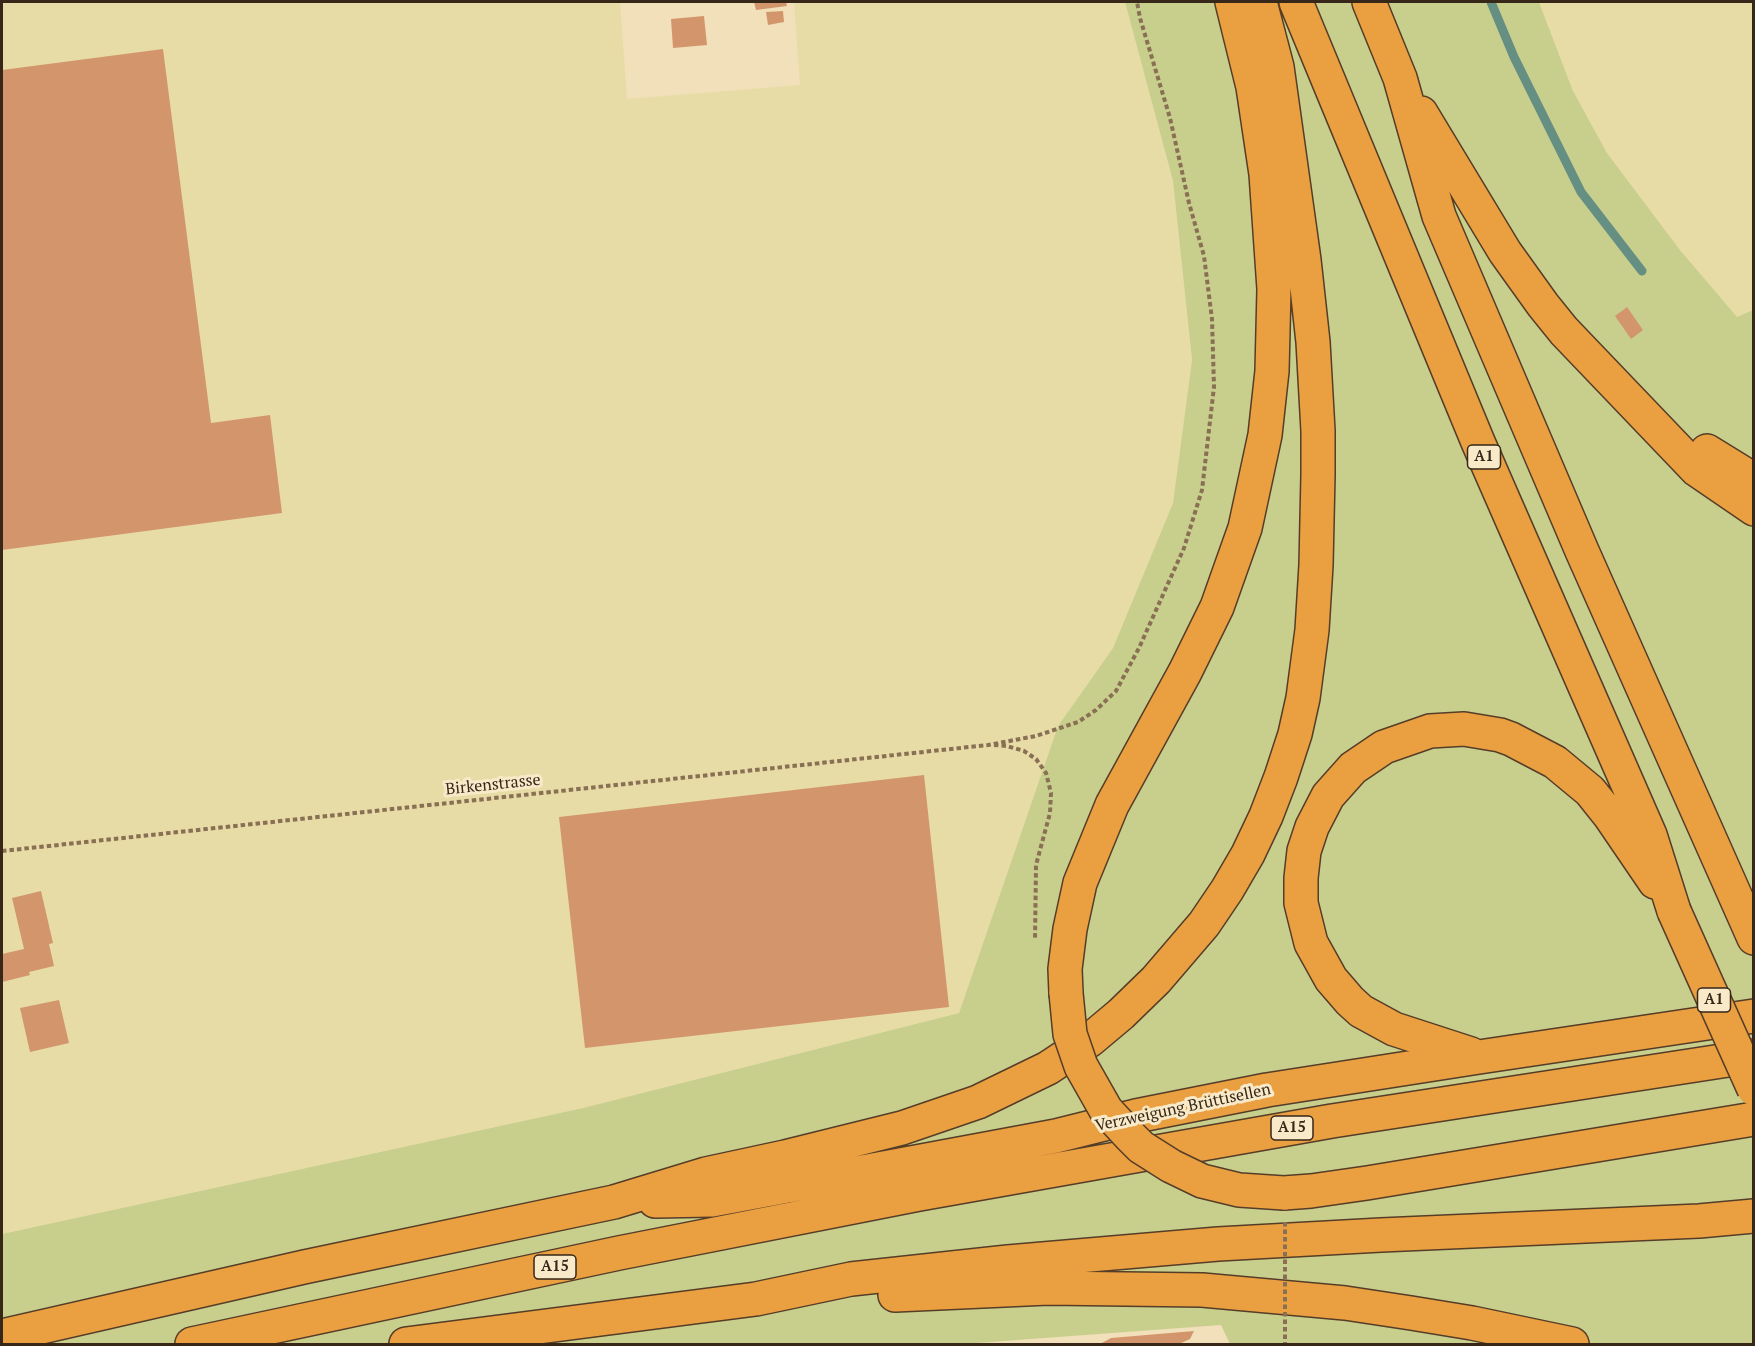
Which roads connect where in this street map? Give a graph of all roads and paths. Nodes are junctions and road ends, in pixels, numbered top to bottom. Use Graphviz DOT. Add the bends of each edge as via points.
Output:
graph roads {
  1 [pos="1137,2"];
  2 [pos="1232,2"];
  3 [pos="1260,2"];
  4 [pos="1296,2"];
  5 [pos="1369,2"];
  6 [pos="1400,78"];
  7 [pos="1648,417"];
  8 [pos="1754,480"];
  9 [pos="1754,509"];
  10 [pos="988,745"];
  11 [pos="2,851"];
  12 [pos="1674,911"];
  13 [pos="1754,938"];
  14 [pos="1035,946"];
  15 [pos="1754,1016"];
  16 [pos="1479,1056"];
  17 [pos="1754,1056"];
  18 [pos="1754,1089"];
  19 [pos="1754,1119"];
  20 [pos="614,1202"];
  21 [pos="1754,1216"];
  22 [pos="756,1299"];
  23 [pos="2,1336"];
  24 [pos="192,1344"];
  25 [pos="406,1344"];
  26 [pos="1572,1344"];
  1 -- 10 [label="path" via="1204,256 1212,319 1214,387 1202,490 1184,548 1116,691 1078,722 1036,736"];
  2 -- 19 [label="highway, bridge" via="1266,174 1274,289 1265,435 1245,528 1217,607 1112,805 1080,883 1065,969 1070,1034 1081,1066 1106,1110 1141,1147 1202,1181 1239,1190 1284,1193 1367,1183"];
  3 -- 20 [label="highway" via="1277,67 1313,342 1318,534 1312,630 1301,707 1281,777 1248,854 1204,924 1156,980 1090,1040 1048,1068 978,1102 902,1128 706,1174"];
  4 -- 12 [label="highway, A1" via="1487,462 1650,835"];
  5 -- 6 [label="highway"];
  6 -- 7 [label="highway" via="1505,252 1543,305 1584,354"];
  6 -- 13 [label="highway" via="1444,226 1587,562"];
  7 -- 8 [label="highway"];
  7 -- 9 [label="highway" via="1697,470"];
  10 -- 11 [label="path, Birkenstrasse"];
  10 -- 14 [label="path" via="1007,746 1036,759 1046,773 1051,793 1050,813 1036,865"];
  12 -- 16 [label="highway" via="1590,791 1556,762 1522,743 1477,730 1444,729 1394,743 1364,760 1328,796 1304,851 1301,903 1311,943 1331,979 1361,1011 1400,1032"];
  12 -- 18 [label="highway, A1, bridge"];
  15 -- 16 [label="highway, Verzweigung Brüttisellen"];
  16 -- 20 [label="highway, Verzweigung Brüttisellen" via="1202,1102 1056,1136 712,1200"];
  17 -- 24 [label="highway, A15" via="1354,1118 931,1192 619,1253"];
  20 -- 23 [label="highway"];
  21 -- 22 [label="highway" via="1116,1252 850,1279"];
  22 -- 25 [label="highway"];
  22 -- 26 [label="highway" via="852,1299 1038,1288 1202,1290 1346,1303"];
}
